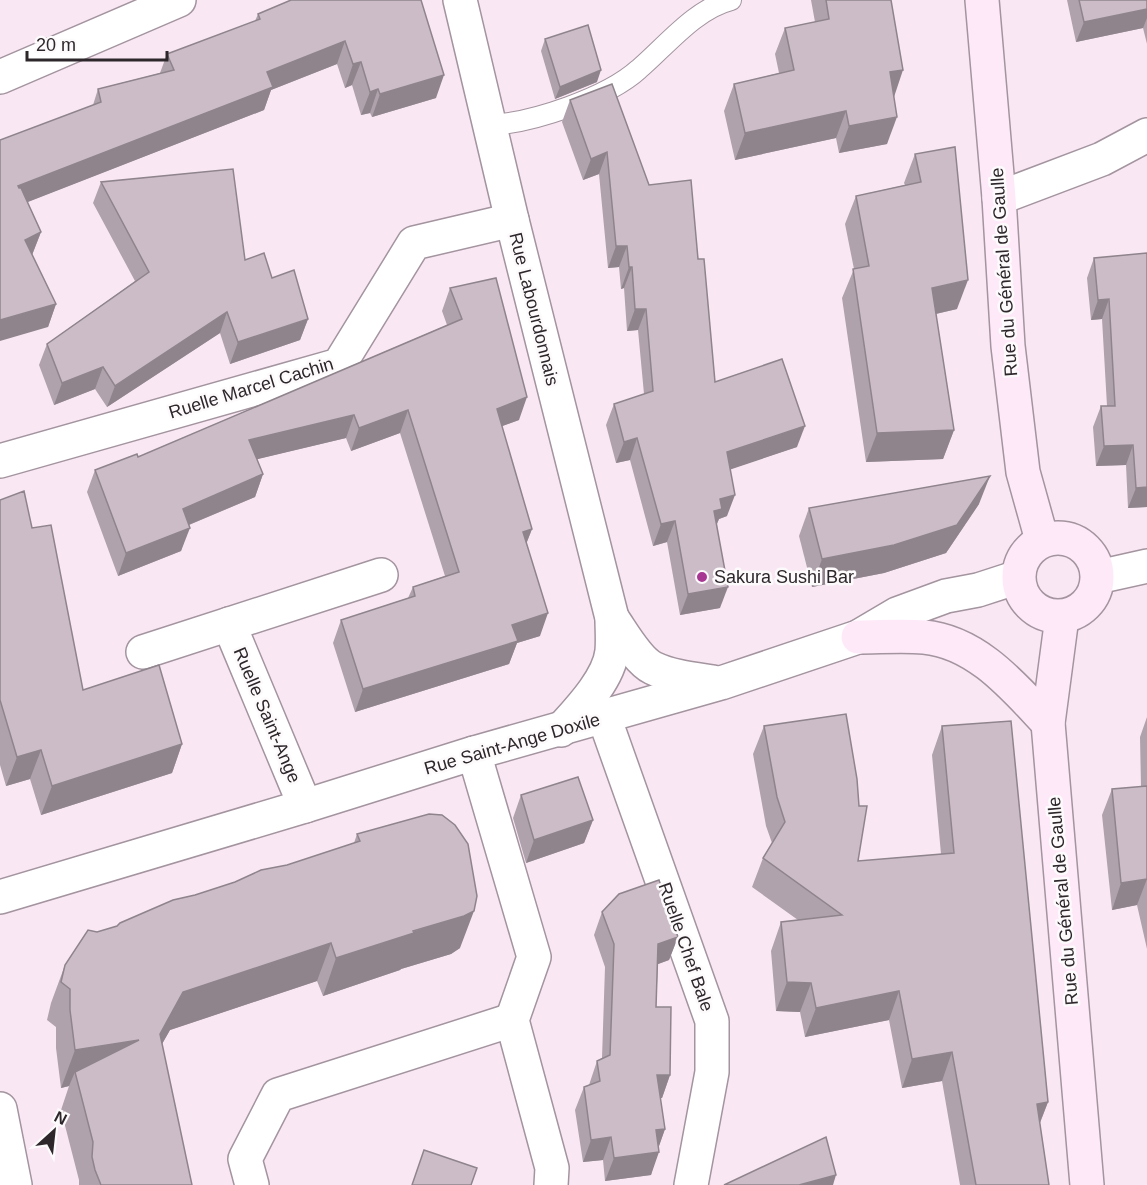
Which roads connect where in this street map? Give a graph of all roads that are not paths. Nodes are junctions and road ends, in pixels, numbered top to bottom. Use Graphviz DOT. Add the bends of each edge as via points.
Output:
graph roads {
  1 [pos="179,0"];
  2 [pos="460,0"];
  3 [pos="731,0"];
  4 [pos="982,0"];
  5 [pos="0,77"];
  6 [pos="490,125"];
  7 [pos="1147,135"];
  8 [pos="999,198"];
  9 [pos="512,220"];
  10 [pos="0,461"];
  11 [pos="1042,540"];
  12 [pos="1147,566"];
  13 [pos="381,575"];
  14 [pos="1018,577"];
  15 [pos="1098,577"];
  16 [pos="1062,617"];
  17 [pos="612,618"];
  18 [pos="229,624"];
  19 [pos="858,637"];
  20 [pos="143,652"];
  21 [pos="722,683"];
  22 [pos="604,717"];
  23 [pos="1048,723"];
  24 [pos="561,730"];
  25 [pos="474,753"];
  26 [pos="305,806"];
  27 [pos="0,897"];
  28 [pos="512,1020"];
  29 [pos="0,1108"];
  30 [pos="15,1185"];
  31 [pos="252,1185"];
  32 [pos="551,1185"];
  33 [pos="691,1185"];
  34 [pos="1086,1185"];
  1 -- 5 [label="street"];
  2 -- 6 [label="street, Rue Labourdonnais"];
  3 -- 6 [label="lane" via="697,18 614,88 511,124"];
  4 -- 8 [label="main road, Rue du Général de Gaulle"];
  6 -- 9 [label="street, Rue Labourdonnais"];
  7 -- 8 [label="street" via="1102,159"];
  8 -- 11 [label="main road, Rue du Général de Gaulle" via="1008,346 1023,472"];
  9 -- 10 [label="street, Ruelle Marcel Cachin" via="414,243 339,365"];
  9 -- 17 [label="street, Rue Labourdonnais"];
  11 -- 14 [label="main road" via="1021,561"];
  11 -- 15 [label="main road" via="1058,537 1086,549"];
  12 -- 15 [label="street"];
  13 -- 18 [label="street"];
  14 -- 16 [label="main road" via="1019,589 1030,606 1045,615"];
  14 -- 19 [label="street, Rue Saint-Ange Doxile" via="945,596 897,614"];
  15 -- 16 [label="main road" via="1095,593 1086,606"];
  16 -- 23 [label="main road, Rue du Général de Gaulle"];
  17 -- 21 [label="street" via="651,667 676,676"];
  17 -- 24 [label="street" via="612,653 602,678"];
  18 -- 20 [label="street"];
  18 -- 26 [label="street, Ruelle Saint-Ange"];
  19 -- 21 [label="street, Rue Saint-Ange Doxile"];
  19 -- 23 [label="main road" via="926,637 955,645 990,664"];
  21 -- 22 [label="street, Rue Saint-Ange Doxile"];
  22 -- 24 [label="street, Rue Saint-Ange Doxile"];
  22 -- 33 [label="street, Ruelle Chef Bale" via="712,1021 712,1072"];
  23 -- 34 [label="main road, Rue du Général de Gaulle"];
  24 -- 25 [label="street, Rue Saint-Ange Doxile"];
  25 -- 26 [label="street, Rue Saint-Ange Doxile"];
  25 -- 28 [label="street" via="534,957"];
  26 -- 27 [label="street, Rue Saint-Ange Doxile"];
  28 -- 31 [label="street" via="278,1095 245,1159"];
  28 -- 32 [label="street" via="552,1168"];
  29 -- 30 [label="street"];
}
